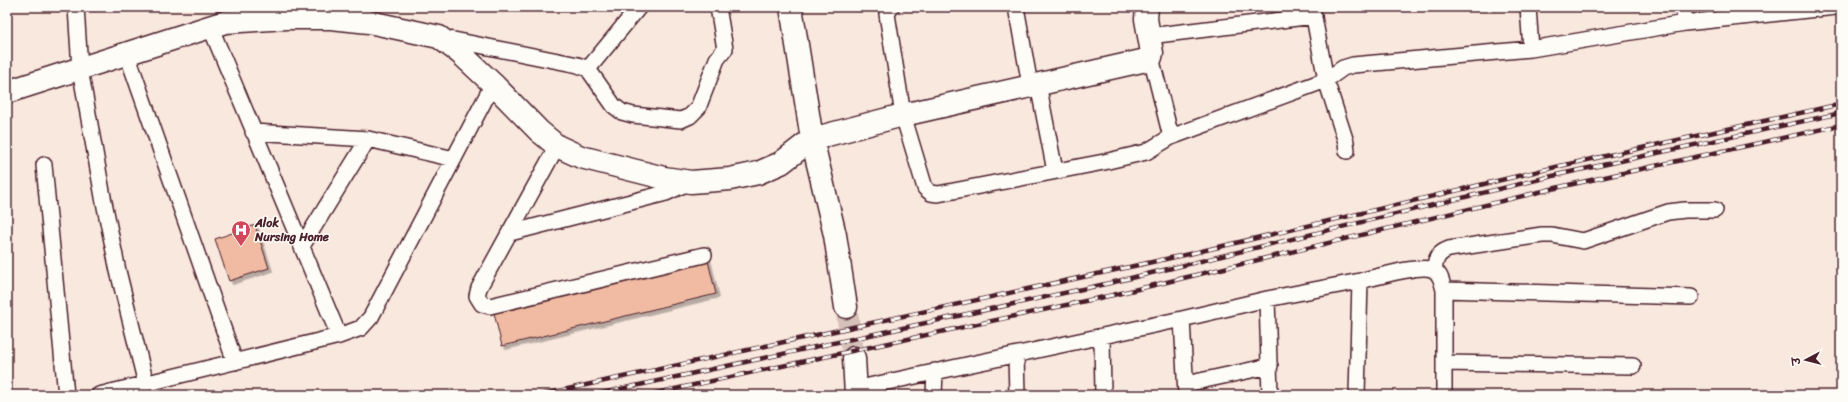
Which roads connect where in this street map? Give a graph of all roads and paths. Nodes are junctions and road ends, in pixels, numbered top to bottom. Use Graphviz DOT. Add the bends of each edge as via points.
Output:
graph roads {
  1 [pos="76,7"];
  2 [pos="639,7"];
  3 [pos="718,7"];
  4 [pos="791,7"];
  5 [pos="890,7"];
  6 [pos="1016,7"];
  7 [pos="1528,7"];
  8 [pos="1683,7"];
  9 [pos="1836,7"];
  10 [pos="1313,12"];
  11 [pos="1146,17"];
  12 [pos="1685,23"];
  13 [pos="210,26"];
  14 [pos="439,37"];
  15 [pos="1531,49"];
  16 [pos="127,54"];
  17 [pos="1151,57"];
  18 [pos="80,69"];
  19 [pos="588,69"];
  20 [pos="1326,80"];
  21 [pos="493,84"];
  22 [pos="1034,84"];
  23 [pos="7,92"];
  24 [pos="902,115"];
  25 [pos="253,132"];
  26 [pos="1171,137"];
  27 [pos="368,139"];
  28 [pos="812,139"];
  29 [pos="557,146"];
  30 [pos="1347,151"];
  31 [pos="454,159"];
  32 [pos="44,165"];
  33 [pos="1055,171"];
  34 [pos="691,182"];
  35 [pos="1714,210"];
  36 [pos="510,233"];
  37 [pos="302,246"];
  38 [pos="704,255"];
  39 [pos="1434,269"];
  40 [pos="1360,281"];
  41 [pos="1444,290"];
  42 [pos="1691,297"];
  43 [pos="1267,299"];
  44 [pos="846,307"];
  45 [pos="1182,319"];
  46 [pos="339,336"];
  47 [pos="1102,336"];
  48 [pos="1016,355"];
  49 [pos="854,358"];
  50 [pos="235,362"];
  51 [pos="1444,363"];
  52 [pos="1270,366"];
  53 [pos="1633,366"];
  54 [pos="935,371"];
  55 [pos="146,384"];
  56 [pos="1186,390"];
  57 [pos="856,392"];
  58 [pos="66,395"];
  59 [pos="99,395"];
  60 [pos="934,395"];
  61 [pos="1017,395"];
  62 [pos="1103,395"];
  63 [pos="1270,395"];
  64 [pos="1357,395"];
  65 [pos="1444,395"];
  1 -- 18 [label="street"];
  2 -- 19 [label="street"];
  3 -- 19 [label="street" via="725,49 717,59 698,108 690,116 681,120 622,112 614,106"];
  4 -- 28 [label="street"];
  5 -- 24 [label="street" via="887,14"];
  6 -- 22 [label="street"];
  7 -- 15 [label="street"];
  8 -- 12 [label="street"];
  9 -- 12 [label="street"];
  10 -- 11 [label="street"];
  10 -- 20 [label="street"];
  11 -- 17 [label="street"];
  12 -- 15 [label="street"];
  13 -- 14 [label="street" via="225,22 330,18 369,22"];
  13 -- 16 [label="street"];
  13 -- 25 [label="street"];
  14 -- 19 [label="street"];
  14 -- 21 [label="street"];
  15 -- 20 [label="street" via="1353,65 1343,68"];
  16 -- 18 [label="street"];
  16 -- 50 [label="street"];
  17 -- 22 [label="street" via="1141,62"];
  17 -- 26 [label="street"];
  18 -- 23 [label="street"];
  18 -- 55 [label="street" via="118,271"];
  20 -- 26 [label="street"];
  20 -- 30 [label="street"];
  21 -- 29 [label="street"];
  21 -- 31 [label="street"];
  22 -- 24 [label="street"];
  22 -- 33 [label="street"];
  24 -- 28 [label="street"];
  24 -- 33 [label="street" via="925,188 931,193 938,194"];
  25 -- 27 [label="street"];
  25 -- 37 [label="street"];
  26 -- 33 [label="street" via="1146,152"];
  27 -- 31 [label="street"];
  27 -- 37 [label="street"];
  28 -- 34 [label="street" via="781,163 758,173 730,180"];
  28 -- 44 [label="street" via="835,235"];
  29 -- 34 [label="street" via="581,157 664,178"];
  29 -- 36 [label="street"];
  31 -- 46 [label="street" via="371,317 361,328"];
  32 -- 58 [label="street"];
  34 -- 36 [label="street" via="666,193"];
  35 -- 39 [label="street" via="1668,212 1583,241 1542,235 1449,249 1440,252"];
  36 -- 38 [label="street" via="480,288 477,296 482,304 490,306"];
  37 -- 46 [label="street"];
  39 -- 40 [label="street" via="1414,269"];
  39 -- 41 [label="street" via="1440,276"];
  40 -- 43 [label="street"];
  40 -- 64 [label="street"];
  41 -- 42 [label="street"];
  41 -- 51 [label="street"];
  43 -- 45 [label="street"];
  43 -- 52 [label="street"];
  45 -- 47 [label="street"];
  45 -- 56 [label="street"];
  46 -- 50 [label="street"];
  47 -- 48 [label="street"];
  47 -- 62 [label="street"];
  48 -- 54 [label="street"];
  48 -- 61 [label="street"];
  49 -- 57 [label="street"];
  50 -- 55 [label="street"];
  51 -- 53 [label="street"];
  51 -- 65 [label="street"];
  52 -- 56 [label="street"];
  52 -- 63 [label="street"];
  54 -- 57 [label="street"];
  54 -- 60 [label="street"];
  55 -- 59 [label="street"];
}
